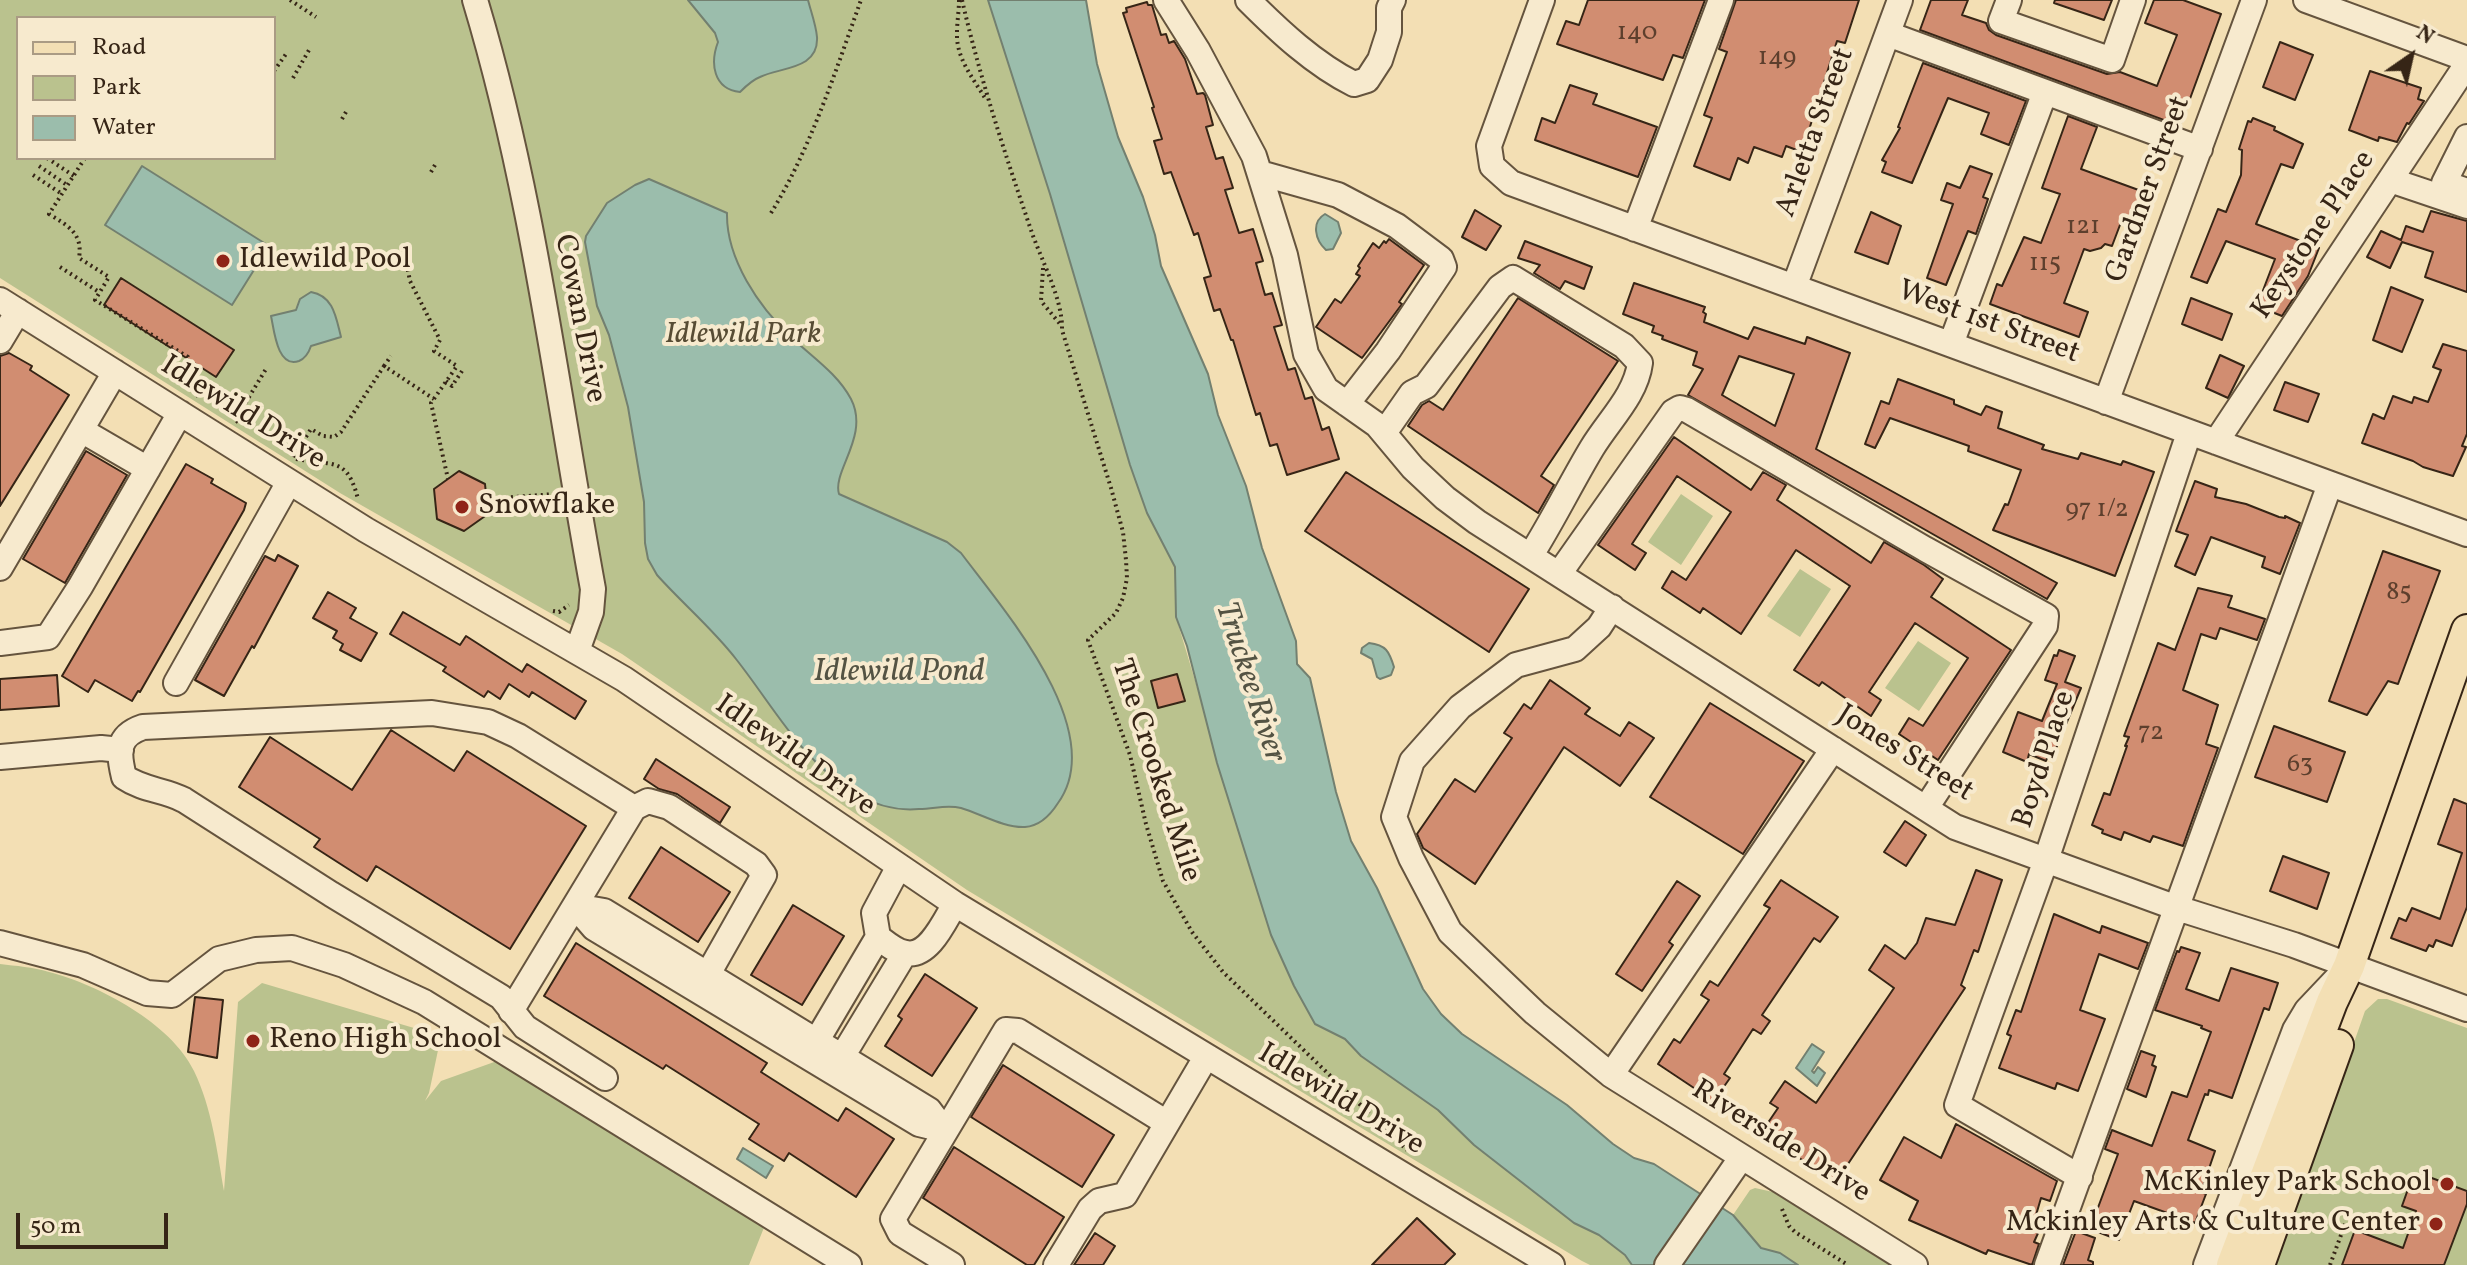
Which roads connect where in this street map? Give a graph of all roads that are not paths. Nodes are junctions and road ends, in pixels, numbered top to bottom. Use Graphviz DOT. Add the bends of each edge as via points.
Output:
graph roads {
  1 [pos="1166,0"];
  2 [pos="1248,0"];
  3 [pos="1542,0"];
  4 [pos="1721,0"];
  5 [pos="1900,0"];
  6 [pos="2009,0"];
  7 [pos="2133,0"];
  8 [pos="2254,0"];
  9 [pos="2306,0"];
  10 [pos="1387,3"];
  11 [pos="478,8"];
  12 [pos="1888,34"];
  13 [pos="2467,62"];
  14 [pos="2045,92"];
  15 [pos="2467,137"];
  16 [pos="2200,149"];
  17 [pos="1260,173"];
  18 [pos="2390,180"];
  19 [pos="2467,191"];
  20 [pos="2467,206"];
  21 [pos="1635,229"];
  22 [pos="1794,287"];
  23 [pos="9,305"];
  24 [pos="0,341"];
  25 [pos="1951,344"];
  26 [pos="115,372"];
  27 [pos="2106,402"];
  28 [pos="1347,404"];
  29 [pos="189,405"];
  30 [pos="1380,429"];
  31 [pos="81,430"];
  32 [pos="2189,433"];
  33 [pos="2216,442"];
  34 [pos="148,469"];
  35 [pos="289,482"];
  36 [pos="2330,484"];
  37 [pos="2467,534"];
  38 [pos="1531,555"];
  39 [pos="0,568"];
  40 [pos="1559,574"];
  41 [pos="1612,607"];
  42 [pos="2467,630"];
  43 [pos="0,643"];
  44 [pos="577,651"];
  45 [pos="176,683"];
  46 [pos="1833,749"];
  47 [pos="121,750"];
  48 [pos="0,757"];
  49 [pos="634,808"];
  50 [pos="1926,808"];
  51 [pos="2046,860"];
  52 [pos="898,868"];
  53 [pos="955,904"];
  54 [pos="575,906"];
  55 [pos="2177,908"];
  56 [pos="878,937"];
  57 [pos="0,943"];
  58 [pos="905,953"];
  59 [pos="2349,966"];
  60 [pos="708,974"];
  61 [pos="2467,1009"];
  62 [pos="511,1011"];
  63 [pos="812,1049"];
  64 [pos="1206,1057"];
  65 [pos="838,1064"];
  66 [pos="1611,1075"];
  67 [pos="605,1078"];
  68 [pos="1167,1123"];
  69 [pos="944,1130"];
  70 [pos="1735,1167"];
  71 [pos="2080,1177"];
  72 [pos="849,1265"];
  73 [pos="952,1265"];
  74 [pos="1056,1265"];
  75 [pos="1552,1265"];
  76 [pos="1667,1265"];
  77 [pos="1915,1265"];
  78 [pos="2047,1265"];
  79 [pos="2206,1265"];
  80 [pos="2232,1265"];
  81 [pos="2259,1265"];
  1 -- 17 [label="street, Jones Street"];
  2 -- 10 [label="street" via="1297,45 1354,84 1367,80 1380,60 1389,32"];
  3 -- 21 [label="street, West 1st Street" via="1493,132 1492,166 1511,183"];
  4 -- 21 [label="street"];
  5 -- 12 [label="street, Arletta Street"];
  6 -- 7 [label="street" via="2001,21 2112,60"];
  8 -- 16 [label="street, Gardner Street"];
  9 -- 13 [label="street"];
  11 -- 44 [label="street, Cowan Drive" via="510,132 551,338 593,589"];
  12 -- 14 [label="street"];
  12 -- 22 [label="street, Arletta Street"];
  13 -- 18 [label="street, Keystone Place"];
  14 -- 16 [label="street"];
  14 -- 25 [label="street"];
  15 -- 19 [label="street" via="2444,183"];
  16 -- 27 [label="street, Gardner Street"];
  17 -- 28 [label="street, Jones Street" via="1285,255 1306,354 1326,389"];
  17 -- 28 [label="street" via="1338,195 1397,226 1441,259 1444,267"];
  18 -- 20 [label="street"];
  18 -- 33 [label="street, Keystone Place"];
  21 -- 22 [label="street, West 1st Street"];
  22 -- 25 [label="street, West 1st Street"];
  23 -- 24 [label="street"];
  23 -- 26 [label="street, Idlewild Drive"];
  25 -- 27 [label="street, West 1st Street"];
  26 -- 29 [label="street, Idlewild Drive"];
  26 -- 31 [label="street"];
  27 -- 32 [label="street, West 1st Street"];
  28 -- 30 [label="street, Jones Street"];
  29 -- 34 [label="street"];
  29 -- 35 [label="street, Idlewild Drive"];
  30 -- 38 [label="street, Jones Street" via="1445,498"];
  30 -- 38 [label="street" via="1412,393 1426,386 1500,287 1513,278 1624,346 1640,363 1638,380"];
  31 -- 34 [label="street"];
  31 -- 39 [label="street"];
  32 -- 33 [label="street, West 1st Street"];
  32 -- 51 [label="street, Boyd Place"];
  33 -- 36 [label="street, West 1st Street"];
  34 -- 43 [label="street" via="48,637"];
  35 -- 44 [label="street, Idlewild Drive"];
  35 -- 45 [label="street"];
  36 -- 37 [label="street, West 1st Street"];
  36 -- 55 [label="street"];
  38 -- 40 [label="street, Jones Street"];
  40 -- 41 [label="street, Jones Street"];
  40 -- 50 [label="street" via="1680,408 2046,616 2045,626"];
  41 -- 46 [label="street, Jones Street"];
  41 -- 66 [label="street, Riverside Drive" via="1575,649 1516,665 1460,707 1412,761 1394,817 1450,932 1535,1013"];
  42 -- 59 [label="main road"];
  44 -- 52 [label="street, Idlewild Drive"];
  46 -- 50 [label="street, Jones Street"];
  46 -- 66 [label="street"];
  47 -- 48 [label="street"];
  47 -- 49 [label="street" via="130,732 143,727 432,713 488,722 518,736"];
  47 -- 62 [label="street" via="124,777 184,800 501,997"];
  49 -- 54 [label="street"];
  49 -- 60 [label="street" via="648,801 669,807 756,864 764,875"];
  50 -- 51 [label="street, Jones Street" via="1955,827"];
  51 -- 55 [label="street, Jones Street"];
  51 -- 71 [label="street, Boyd Place" via="1957,1105"];
  52 -- 53 [label="street, Idlewild Drive"];
  52 -- 56 [label="street" via="874,913"];
  53 -- 58 [label="street" via="933,939 916,953"];
  53 -- 64 [label="street, Idlewild Drive"];
  54 -- 60 [label="street" via="604,911"];
  54 -- 62 [label="street"];
  54 -- 63 [label="street" via="594,928"];
  55 -- 59 [label="street, Jones Street"];
  55 -- 71 [label="street"];
  56 -- 58 [label="street"];
  56 -- 63 [label="street"];
  57 -- 72 [label="street" via="83,965 147,993 172,995 219,959 256,950 292,948 344,965 424,1002"];
  58 -- 65 [label="street"];
  59 -- 61 [label="street, Jones Street"];
  59 -- 79 [label="street" via="2318,996 2295,1030"];
  59 -- 80 [label="main road"];
  59 -- 81 [label="main road" via="2352,995 2345,1027"];
  60 -- 63 [label="street"];
  62 -- 67 [label="street" via="525,1027"];
  63 -- 65 [label="street"];
  64 -- 68 [label="street"];
  64 -- 75 [label="street, Idlewild Drive"];
  65 -- 69 [label="street" via="919,1124"];
  66 -- 70 [label="street, Riverside Drive"];
  68 -- 69 [label="street" via="1018,1031 1006,1030"];
  68 -- 74 [label="street" via="1125,1195 1099,1201 1090,1209"];
  69 -- 73 [label="street" via="893,1219 900,1233"];
  70 -- 76 [label="street"];
  70 -- 77 [label="street, Riverside Drive"];
  71 -- 78 [label="street"];
}
